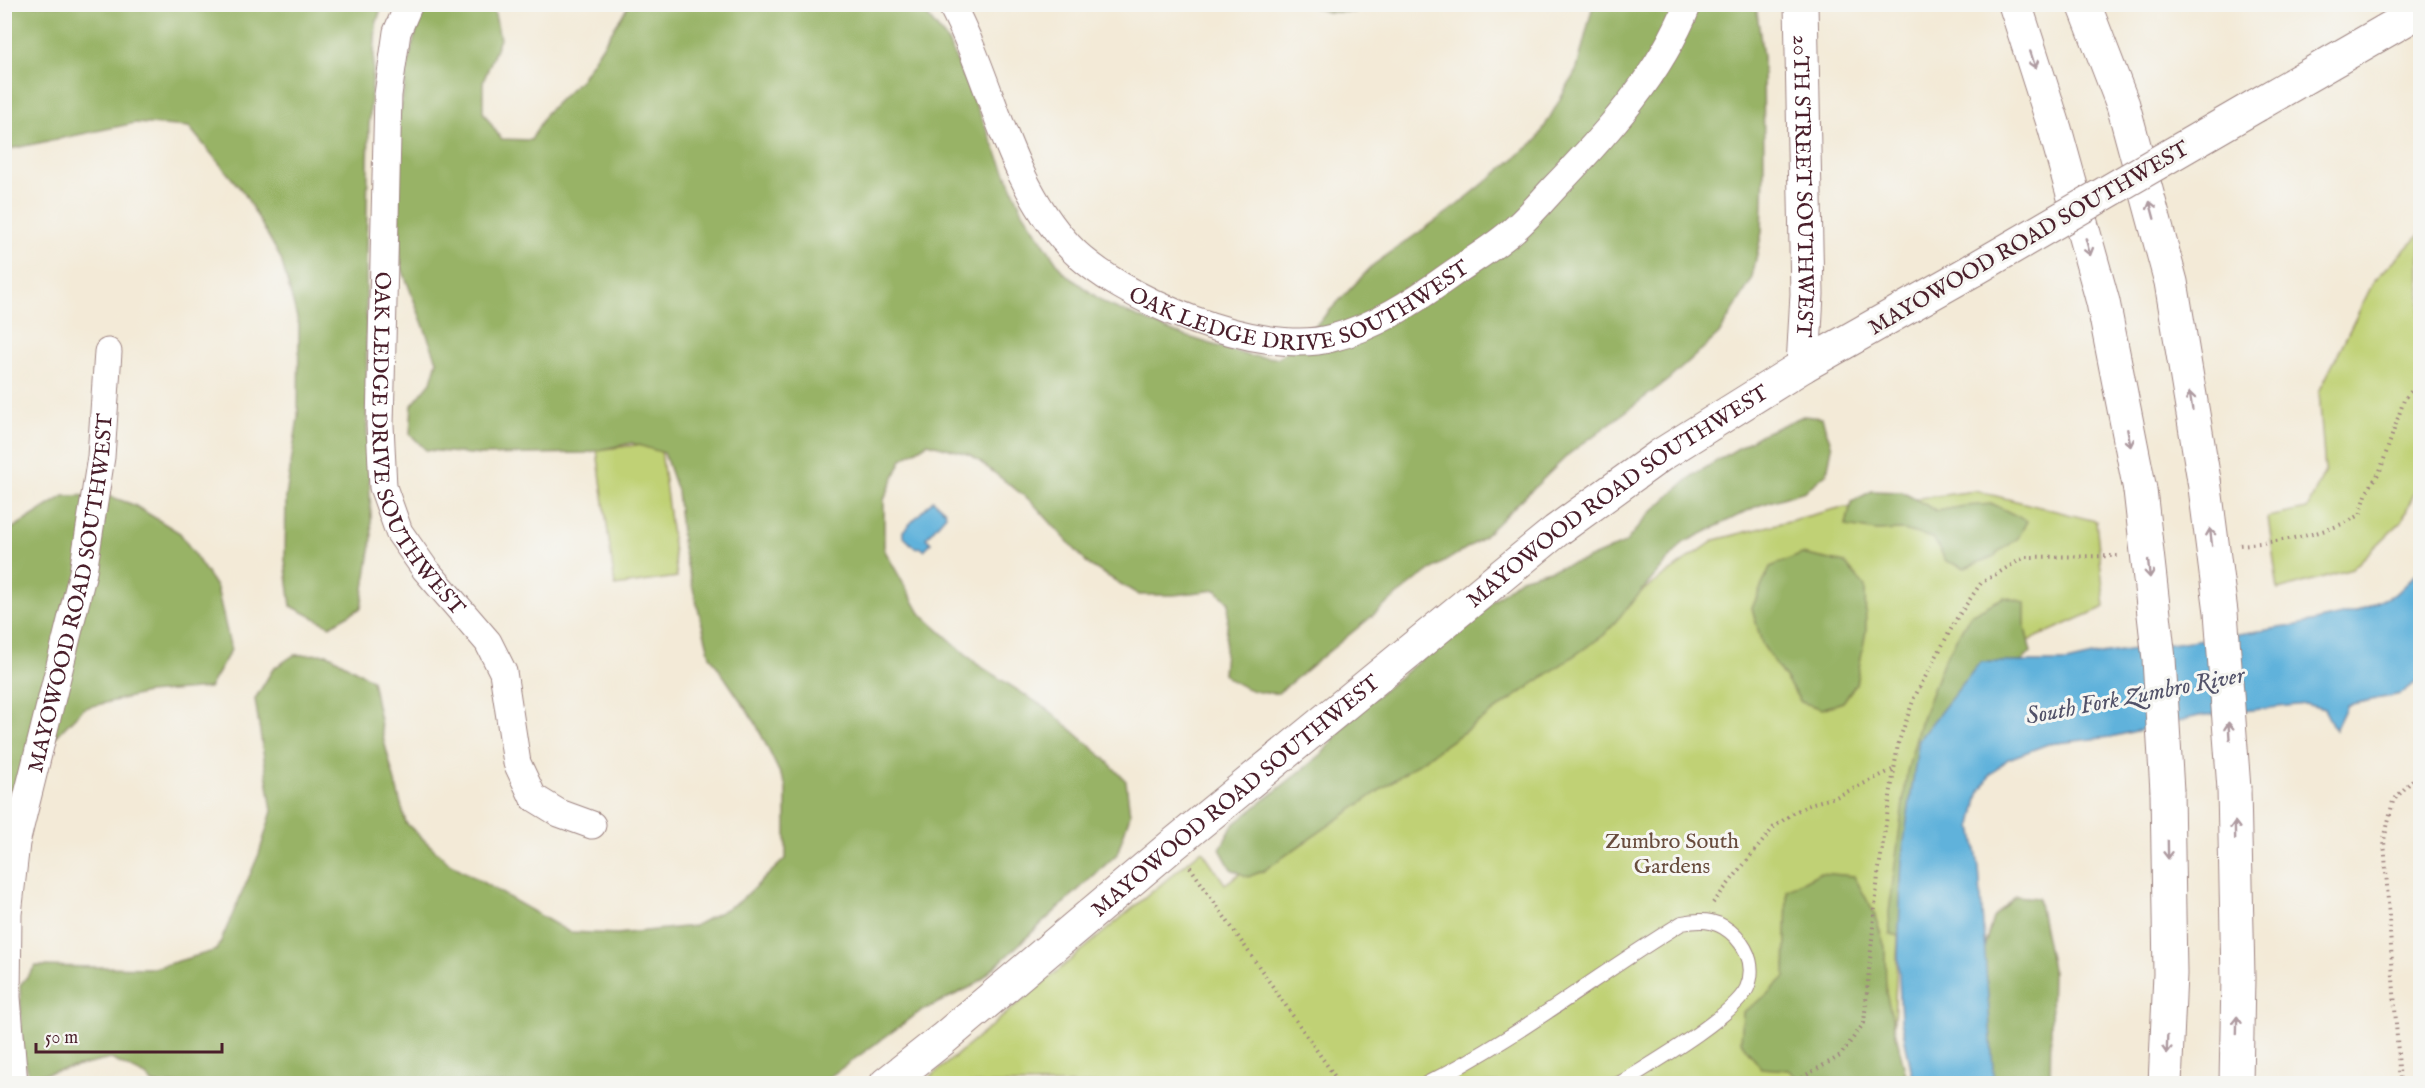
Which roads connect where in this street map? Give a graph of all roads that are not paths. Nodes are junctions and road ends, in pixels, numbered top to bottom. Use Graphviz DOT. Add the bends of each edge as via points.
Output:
graph roads {
  1 [pos="409,4"];
  2 [pos="951,4"];
  3 [pos="1688,4"];
  4 [pos="1801,4"];
  5 [pos="2015,4"];
  6 [pos="2084,4"];
  7 [pos="2421,11"];
  8 [pos="108,352"];
  9 [pos="1803,366"];
  10 [pos="591,825"];
  11 [pos="14,1083"];
  12 [pos="885,1083"];
  13 [pos="1426,1083"];
  14 [pos="1619,1083"];
  15 [pos="2165,1083"];
  16 [pos="2236,1083"];
  1 -- 10 [label="street, OAK LEDGE DRIVE SOUTHWEST" via="397,32 388,95 380,425 383,487 399,532 425,569 488,642 503,672 518,763 533,797 559,813"];
  2 -- 3 [label="street, OAK LEDGE DRIVE SOUTHWEST" via="966,32 1024,181 1043,216 1071,249 1105,276 1161,308 1245,334 1299,341 1329,339 1365,327 1420,297 1510,233 1589,152 1652,74 1678,31"];
  4 -- 9 [label="main road, 20TH STREET SOUTHWEST" via="1807,294"];
  5 -- 15 [label="main road, one-way, bridge" via="2103,302 2139,490 2159,659 2167,792 2170,974"];
  16 -- 6 [label="main road, one-way, bridge" via="2234,789 2220,612 2204,480 2171,282 2123,105"];
  7 -- 9 [label="main road, MAYOWOOD ROAD SOUTHWEST, bridge"];
  8 -- 11 [label="street, MAYOWOOD ROAD SOUTHWEST" via="102,457 83,572 16,843 8,914 6,997"];
  9 -- 12 [label="main road, MAYOWOOD ROAD SOUTHWEST" via="1661,455 1556,531"];
  13 -- 14 [label="lane" via="1554,1010 1682,923 1702,919 1729,930 1749,956 1747,988 1710,1024"];
}
